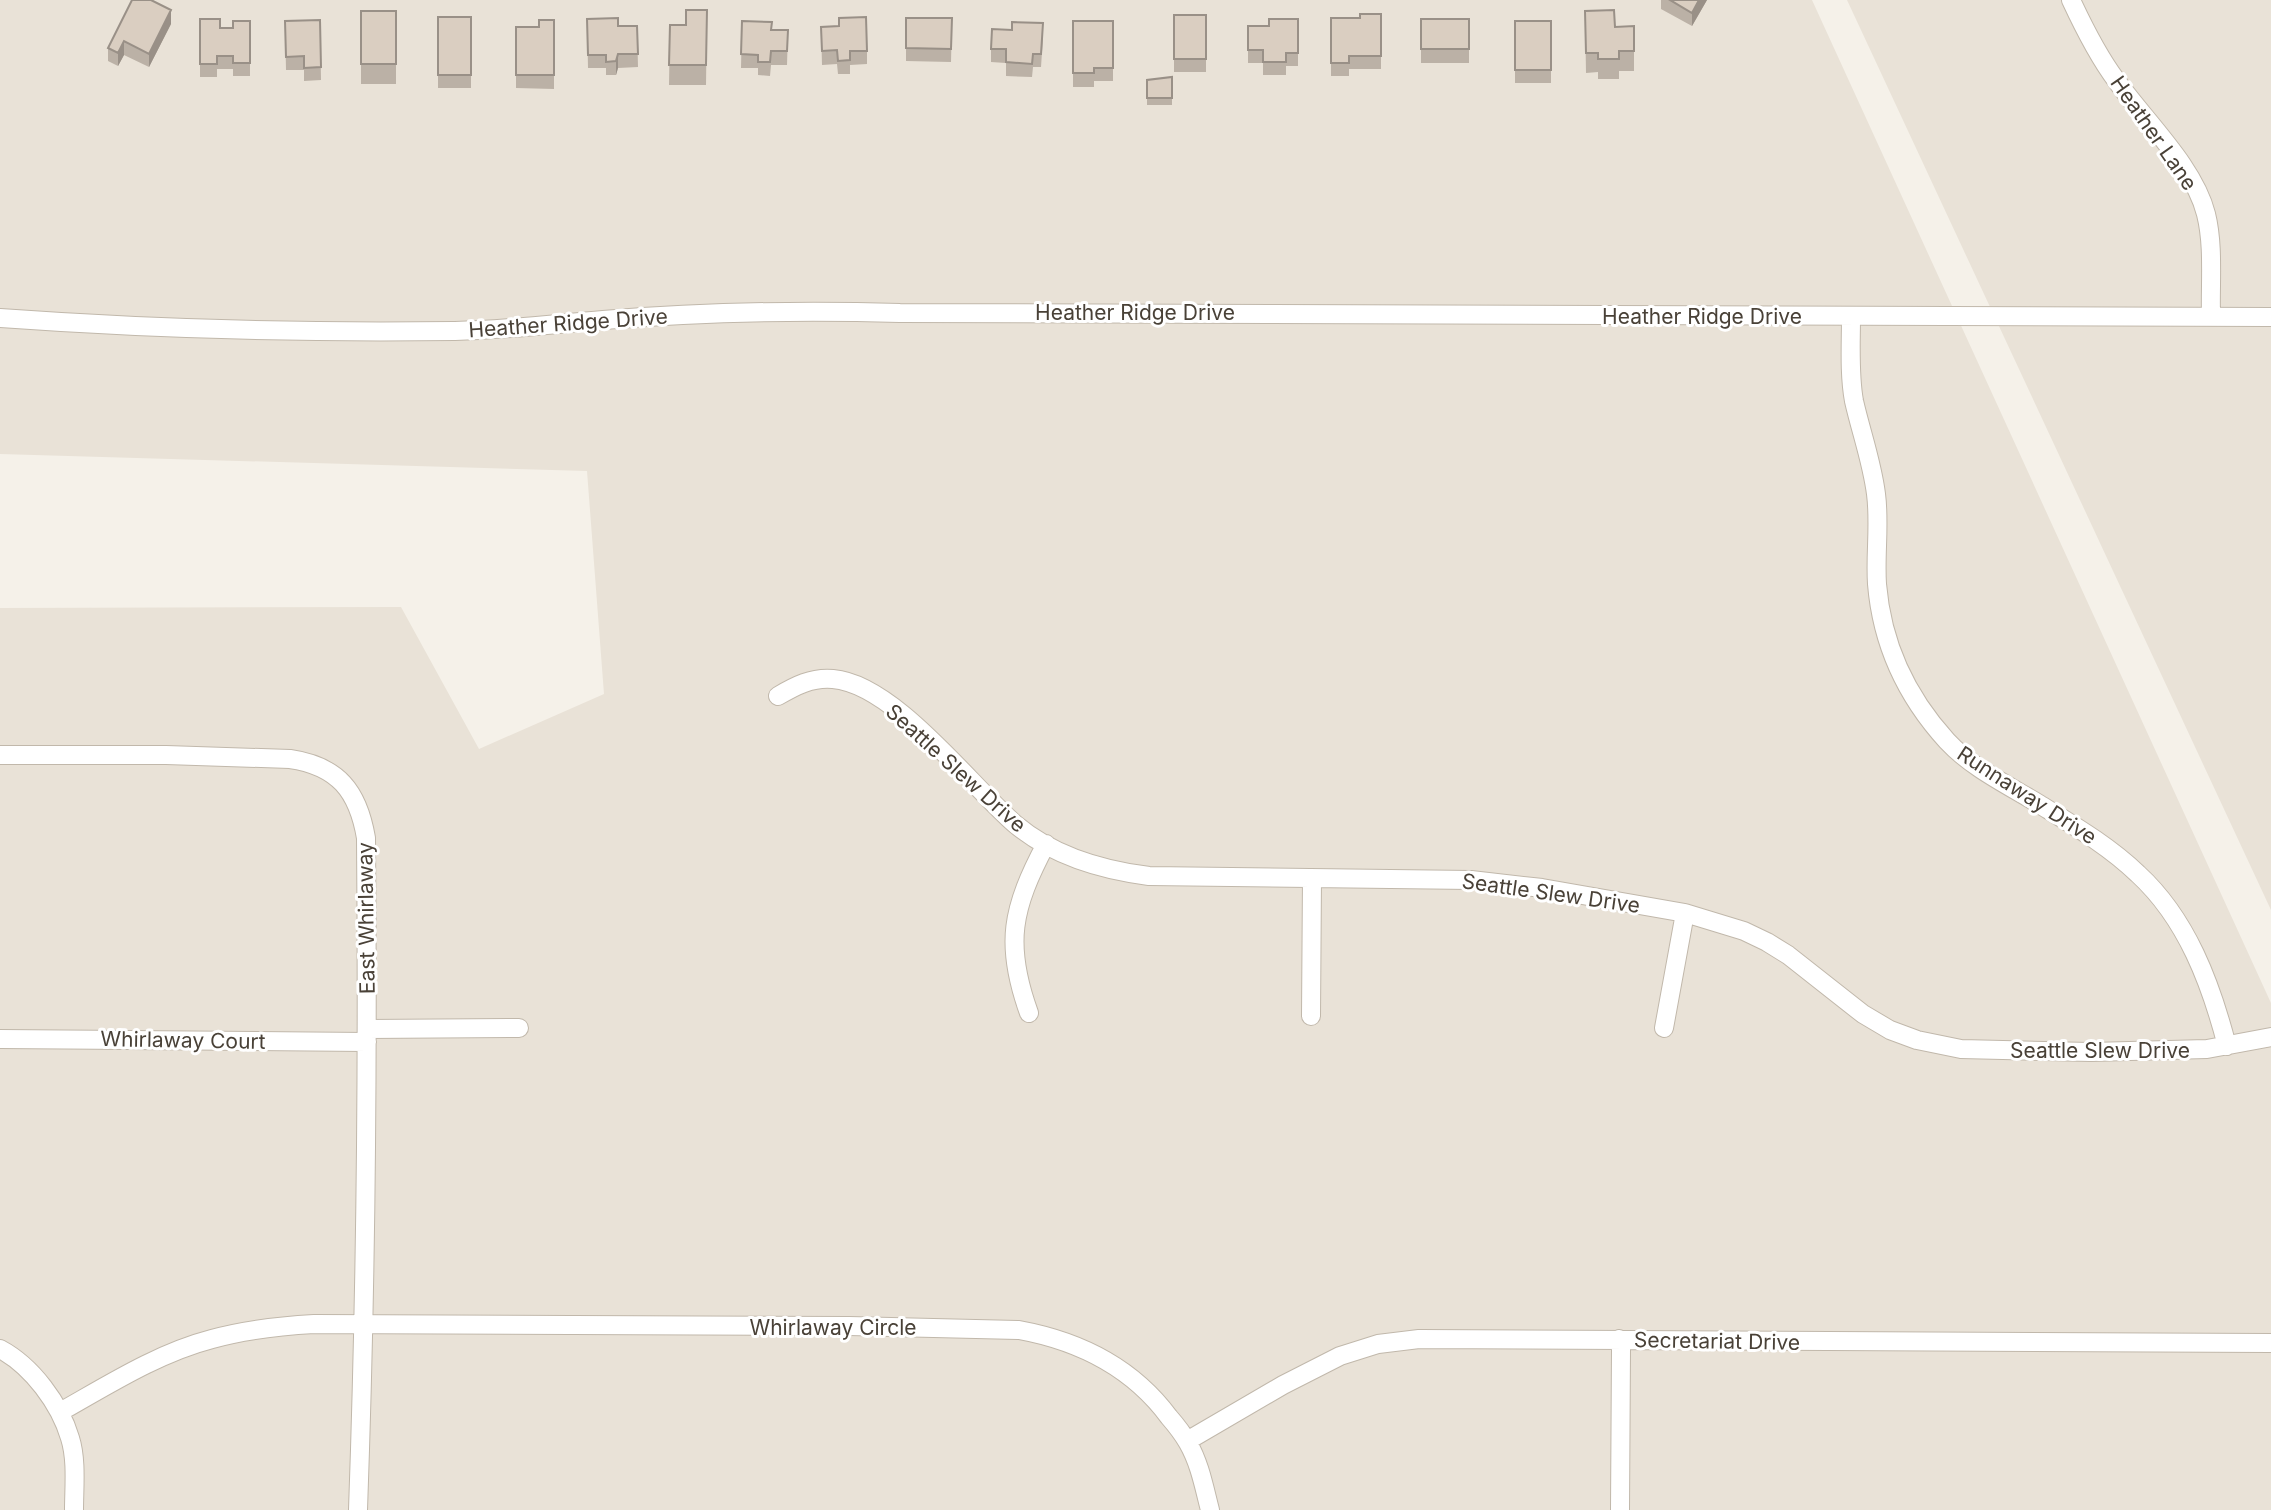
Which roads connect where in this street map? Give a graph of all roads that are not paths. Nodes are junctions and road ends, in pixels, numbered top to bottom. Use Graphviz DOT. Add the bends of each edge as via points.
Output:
graph roads {
  1 [pos="2071,0"];
  2 [pos="1851,316"];
  3 [pos="2211,317"];
  4 [pos="2271,317"];
  5 [pos="0,318"];
  6 [pos="778,696"];
  7 [pos="0,755"];
  8 [pos="1046,844"];
  9 [pos="1312,878"];
  10 [pos="1685,914"];
  11 [pos="1029,1013"];
  12 [pos="1311,1016"];
  13 [pos="519,1028"];
  14 [pos="1664,1028"];
  15 [pos="367,1036"];
  16 [pos="2271,1037"];
  17 [pos="0,1039"];
  18 [pos="2227,1046"];
  19 [pos="364,1324"];
  20 [pos="1619,1339"];
  21 [pos="2271,1343"];
  22 [pos="0,1349"];
  23 [pos="60,1412"];
  24 [pos="1187,1441"];
  25 [pos="74,1510"];
  26 [pos="358,1510"];
  27 [pos="1210,1510"];
  28 [pos="1620,1510"];
  1 -- 3 [label="street, Heather Lane" via="2115,79 2197,191 2209,232"];
  2 -- 3 [label="street, Heather Ridge Drive"];
  2 -- 5 [label="street, Heather Ridge Drive" via="790,310 386,332 126,327"];
  2 -- 18 [label="street, Runnaway Drive" via="1854,400 1877,497 1881,620 1898,671 1922,711 1958,752 2088,834 2154,890 2190,943 2209,983"];
  3 -- 4 [label="street, Heather Ridge Drive"];
  6 -- 8 [label="street, Seattle Slew Drive" via="814,680 858,686 931,740 1017,826"];
  7 -- 15 [label="street, East Whirlaway" via="290,759 331,772 353,797 366,838"];
  8 -- 9 [label="street, Seattle Slew Drive" via="1079,861 1117,872"];
  8 -- 11 [label="street" via="1022,894 1013,939 1014,962"];
  9 -- 10 [label="street, Seattle Slew Drive" via="1471,880"];
  9 -- 12 [label="street"];
  10 -- 14 [label="street"];
  10 -- 18 [label="street, Seattle Slew Drive" via="1767,942 1863,1014 1890,1030 1941,1046 2091,1052"];
  13 -- 15 [label="street, Whirlaway Court"];
  15 -- 17 [label="street, Whirlaway Court"];
  15 -- 19 [label="street, East Whirlaway"];
  16 -- 18 [label="street, Seattle Slew Drive"];
  19 -- 23 [label="street, Whirlaway Circle" via="277,1326 209,1339 124,1376"];
  19 -- 24 [label="street, Whirlaway Circle" via="1019,1329 1080,1346 1127,1373 1158,1402"];
  19 -- 26 [label="street"];
  20 -- 21 [label="street, Secretariat Drive"];
  20 -- 24 [label="street, Secretariat Drive" via="1419,1339 1378,1344 1329,1361"];
  20 -- 28 [label="street"];
  22 -- 23 [label="street" via="20,1363"];
  23 -- 25 [label="street" via="71,1440"];
  24 -- 27 [label="street, Whirlaway Circle"];
}
